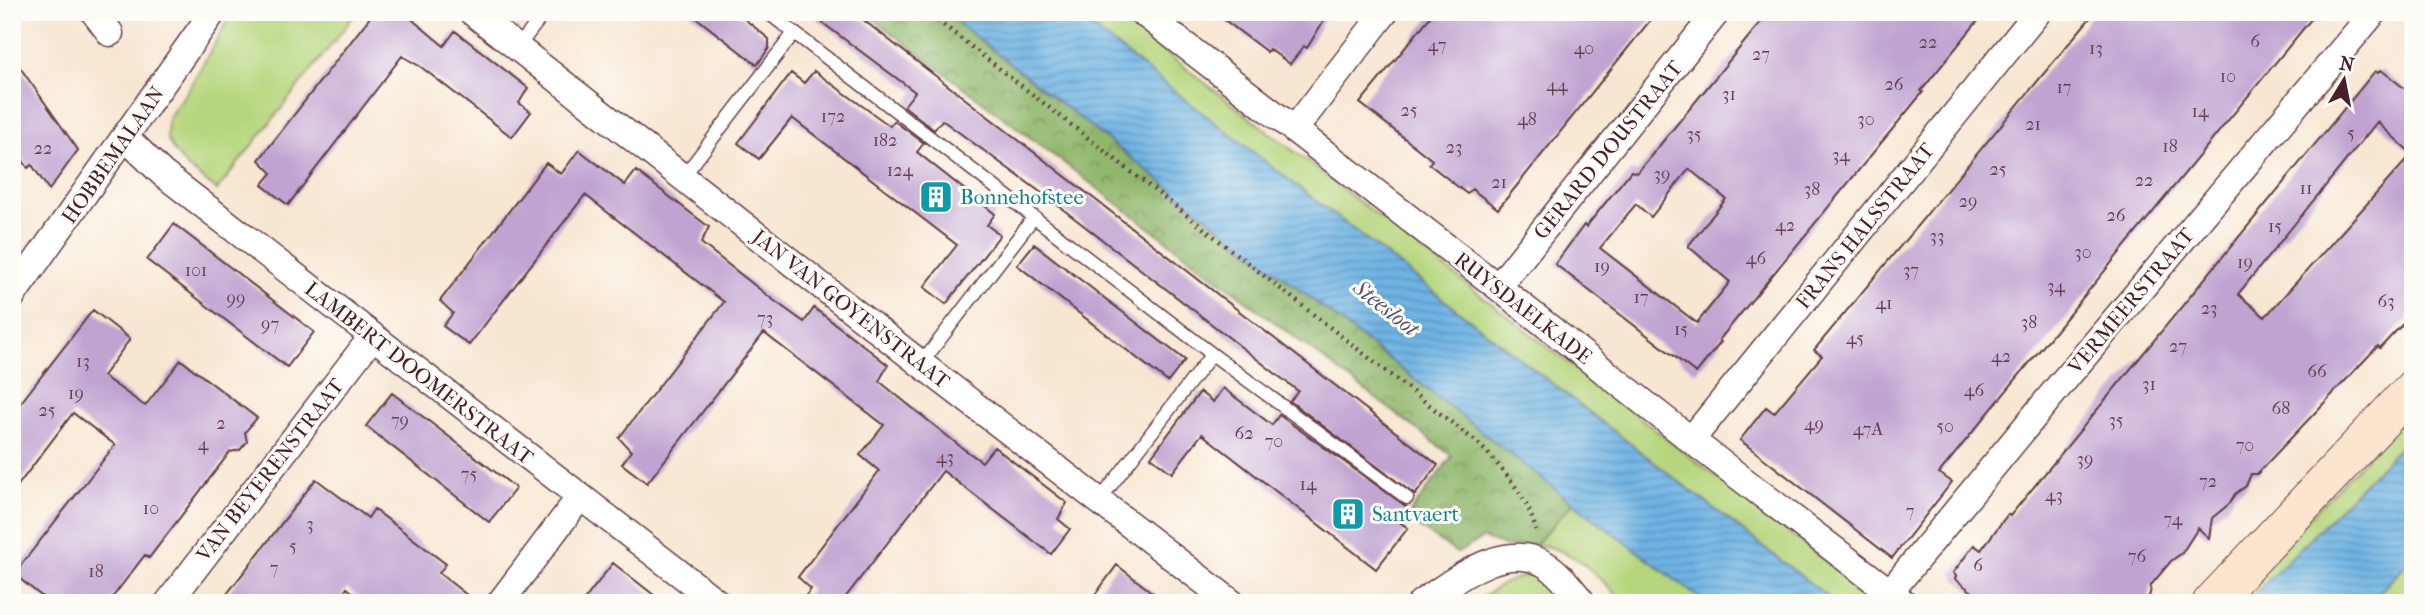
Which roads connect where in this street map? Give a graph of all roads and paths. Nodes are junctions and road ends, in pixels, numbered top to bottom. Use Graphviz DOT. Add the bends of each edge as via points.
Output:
graph roads {
  1 [pos="94,12"];
  2 [pos="213,12"];
  3 [pos="472,12"];
  4 [pos="545,12"];
  5 [pos="767,12"];
  6 [pos="927,12"];
  7 [pos="1142,12"];
  8 [pos="1385,12"];
  9 [pos="1717,12"];
  10 [pos="2038,12"];
  11 [pos="2374,12"];
  12 [pos="110,33"];
  13 [pos="794,33"];
  14 [pos="518,47"];
  15 [pos="1294,130"];
  16 [pos="125,137"];
  17 [pos="683,177"];
  18 [pos="1034,218"];
  19 [pos="1498,287"];
  20 [pos="12,296"];
  21 [pos="372,337"];
  22 [pos="1212,354"];
  23 [pos="920,364"];
  24 [pos="2413,388"];
  25 [pos="1691,440"];
  26 [pos="579,497"];
  27 [pos="1407,499"];
  28 [pos="1099,501"];
  29 [pos="1543,563"];
  30 [pos="1897,597"];
  31 [pos="168,603"];
  32 [pos="500,603"];
  33 [pos="718,603"];
  34 [pos="1232,603"];
  35 [pos="1421,603"];
  36 [pos="1583,603"];
  37 [pos="2211,603"];
  1 -- 12 [label="street"];
  2 -- 16 [label="street, HOBBEMALAAN"];
  3 -- 14 [label="street, JAN VAN GOYENSTRAAT"];
  4 -- 14 [label="lane"];
  5 -- 13 [label="lane"];
  6 -- 29 [label="path" via="1479,444 1526,504"];
  7 -- 15 [label="street, RUYSDAELKADE"];
  8 -- 15 [label="street"];
  9 -- 19 [label="street, GERARD DOUSTRAAT"];
  10 -- 25 [label="street, FRANS HALSSTRAAT"];
  11 -- 30 [label="street, VERMEERSTRAAT" via="2060,385"];
  13 -- 17 [label="lane"];
  13 -- 18 [label="lane"];
  14 -- 17 [label="street, JAN VAN GOYENSTRAAT"];
  15 -- 19 [label="street, RUYSDAELKADE"];
  16 -- 20 [label="street, HOBBEMALAAN"];
  16 -- 21 [label="street, LAMBERT DOOMERSTRAAT" via="162,173"];
  17 -- 23 [label="street, JAN VAN GOYENSTRAAT"];
  18 -- 22 [label="lane"];
  18 -- 23 [label="lane"];
  19 -- 25 [label="street, RUYSDAELKADE"];
  21 -- 26 [label="street, LAMBERT DOOMERSTRAAT"];
  21 -- 31 [label="street, VAN BEYERENSTRAAT"];
  22 -- 27 [label="lane"];
  22 -- 28 [label="lane"];
  23 -- 28 [label="street, JAN VAN GOYENSTRAAT"];
  24 -- 37 [label="street"];
  25 -- 30 [label="street, RUYSDAELKADE"];
  26 -- 32 [label="street"];
  26 -- 33 [label="street, LAMBERT DOOMERSTRAAT"];
  28 -- 34 [label="street, JAN VAN GOYENSTRAAT"];
  29 -- 35 [label="street" via="1526,557 1498,560 1472,570"];
  29 -- 36 [label="street"];
}
